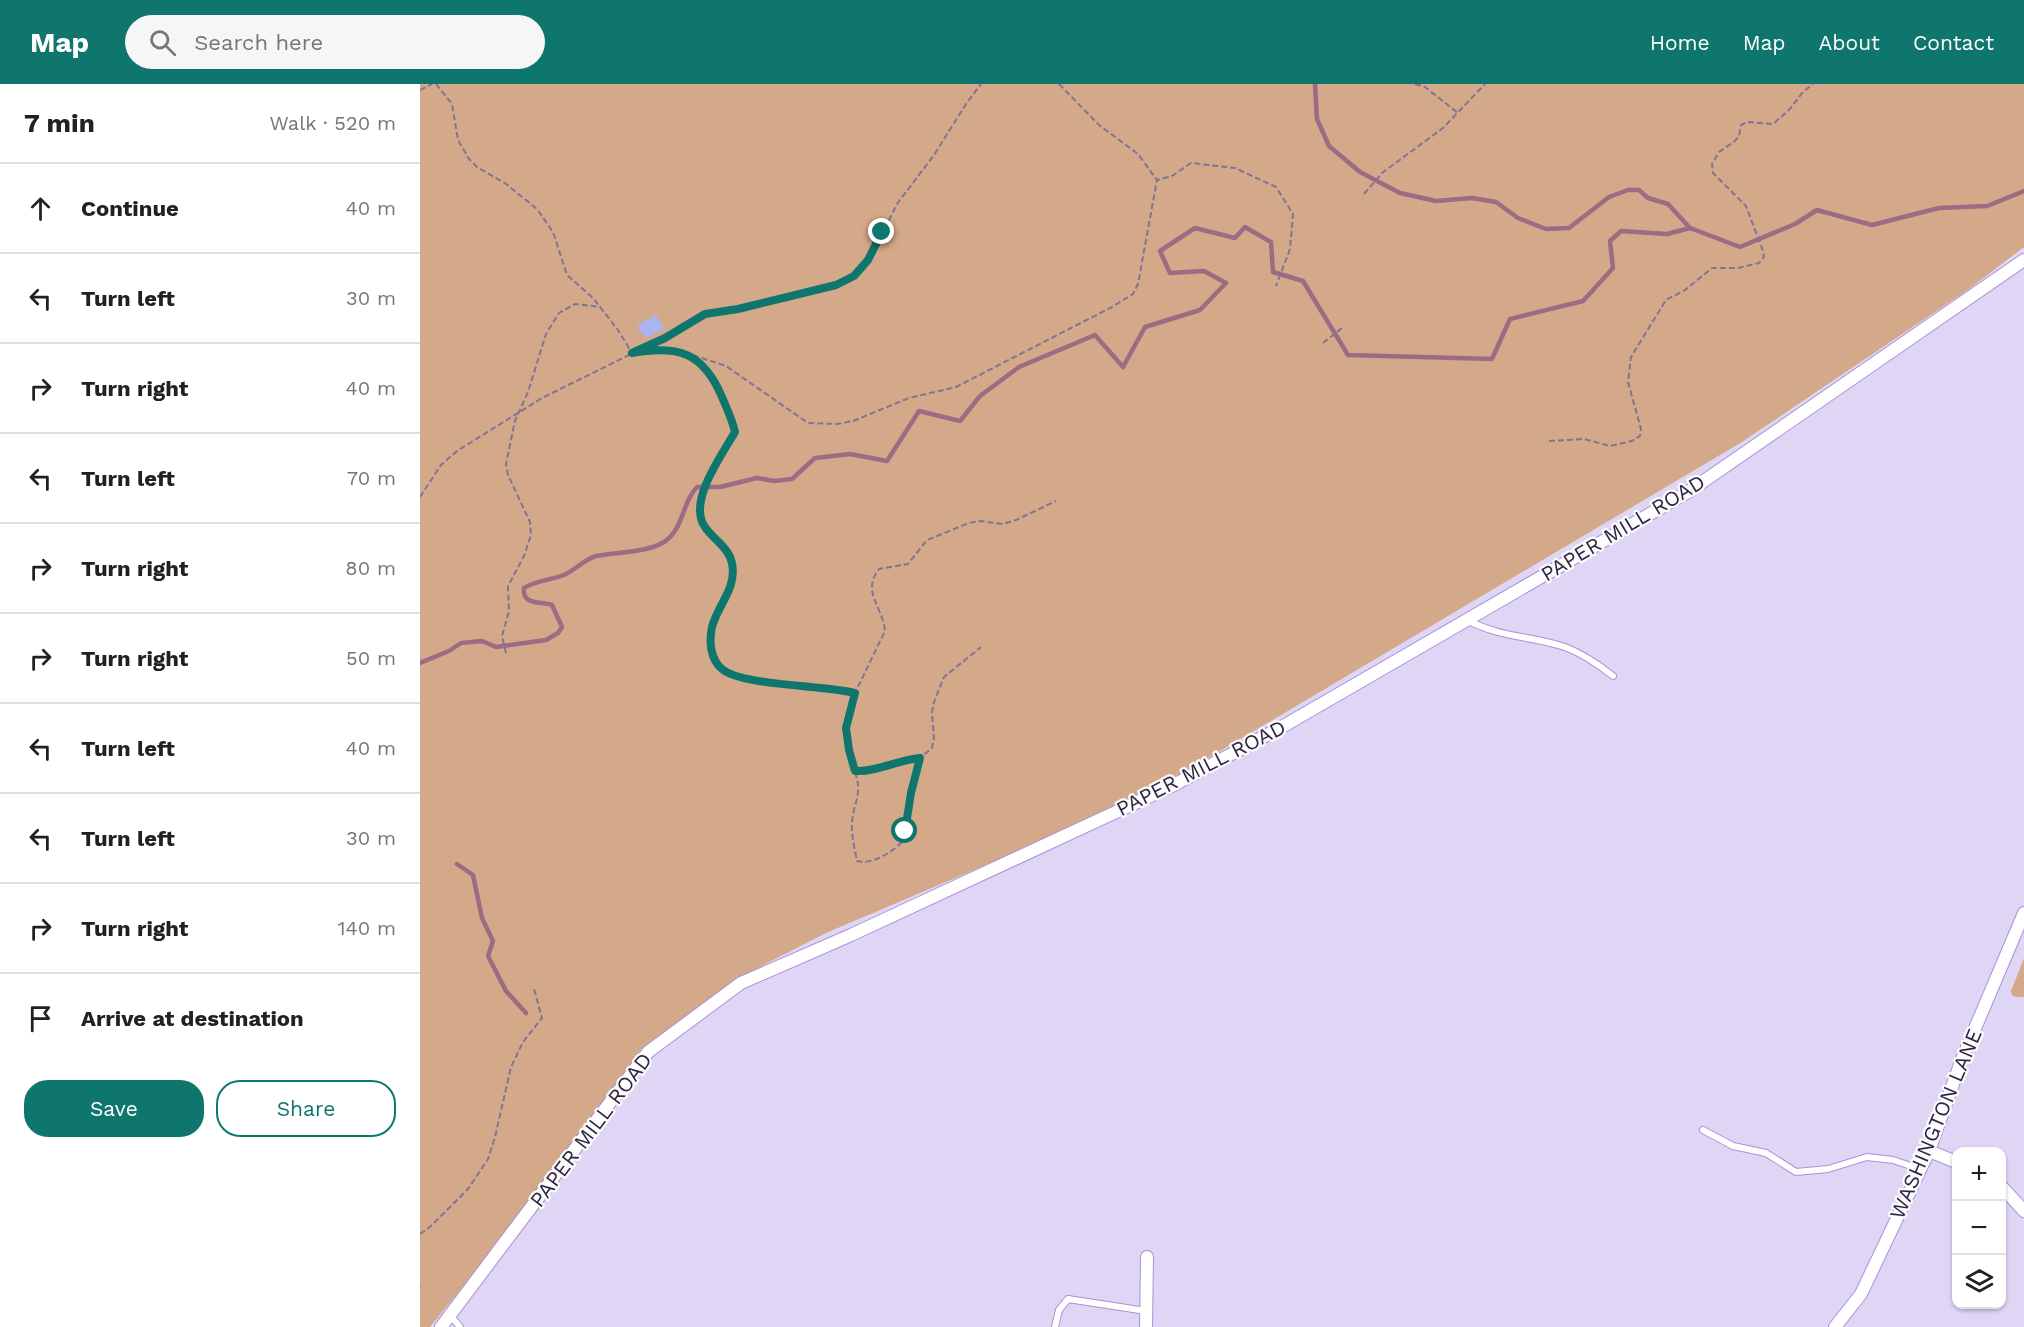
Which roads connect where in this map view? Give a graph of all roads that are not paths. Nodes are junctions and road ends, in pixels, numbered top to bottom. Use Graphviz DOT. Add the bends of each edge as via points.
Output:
graph roads {
  1 [pos="2024,260"];
  2 [pos="1466,620"];
  3 [pos="1613,676"];
  4 [pos="2024,914"];
  5 [pos="1704,1130"];
  6 [pos="1929,1151"];
  7 [pos="1952,1160"];
  8 [pos="1920,1169"];
  9 [pos="2006,1192"];
  10 [pos="2024,1211"];
  11 [pos="1147,1257"];
  12 [pos="1146,1311"];
  13 [pos="450,1315"];
  14 [pos="441,1327"];
  15 [pos="460,1327"];
  16 [pos="1055,1327"];
  17 [pos="1146,1327"];
  18 [pos="1835,1327"];
  1 -- 2 [label="street, PAPER MILL ROAD" via="1688,492"];
  2 -- 3 [label="lane" via="1494,632 1579,653"];
  2 -- 13 [label="street, PAPER MILL ROAD" via="1172,786 741,983 648,1052"];
  4 -- 6 [label="street, WASHINGTON LANE" via="1962,1059"];
  5 -- 8 [label="lane" via="1733,1146 1766,1153 1797,1172 1828,1169 1867,1157"];
  6 -- 7 [label="street"];
  6 -- 8 [label="street, WASHINGTON LANE"];
  8 -- 18 [label="street, WASHINGTON LANE" via="1861,1294"];
  9 -- 10 [label="street"];
  11 -- 12 [label="street"];
  12 -- 16 [label="lane" via="1068,1299 1059,1310"];
  12 -- 17 [label="street"];
  13 -- 14 [label="street, PAPER MILL ROAD"];
  13 -- 15 [label="lane"];
}
